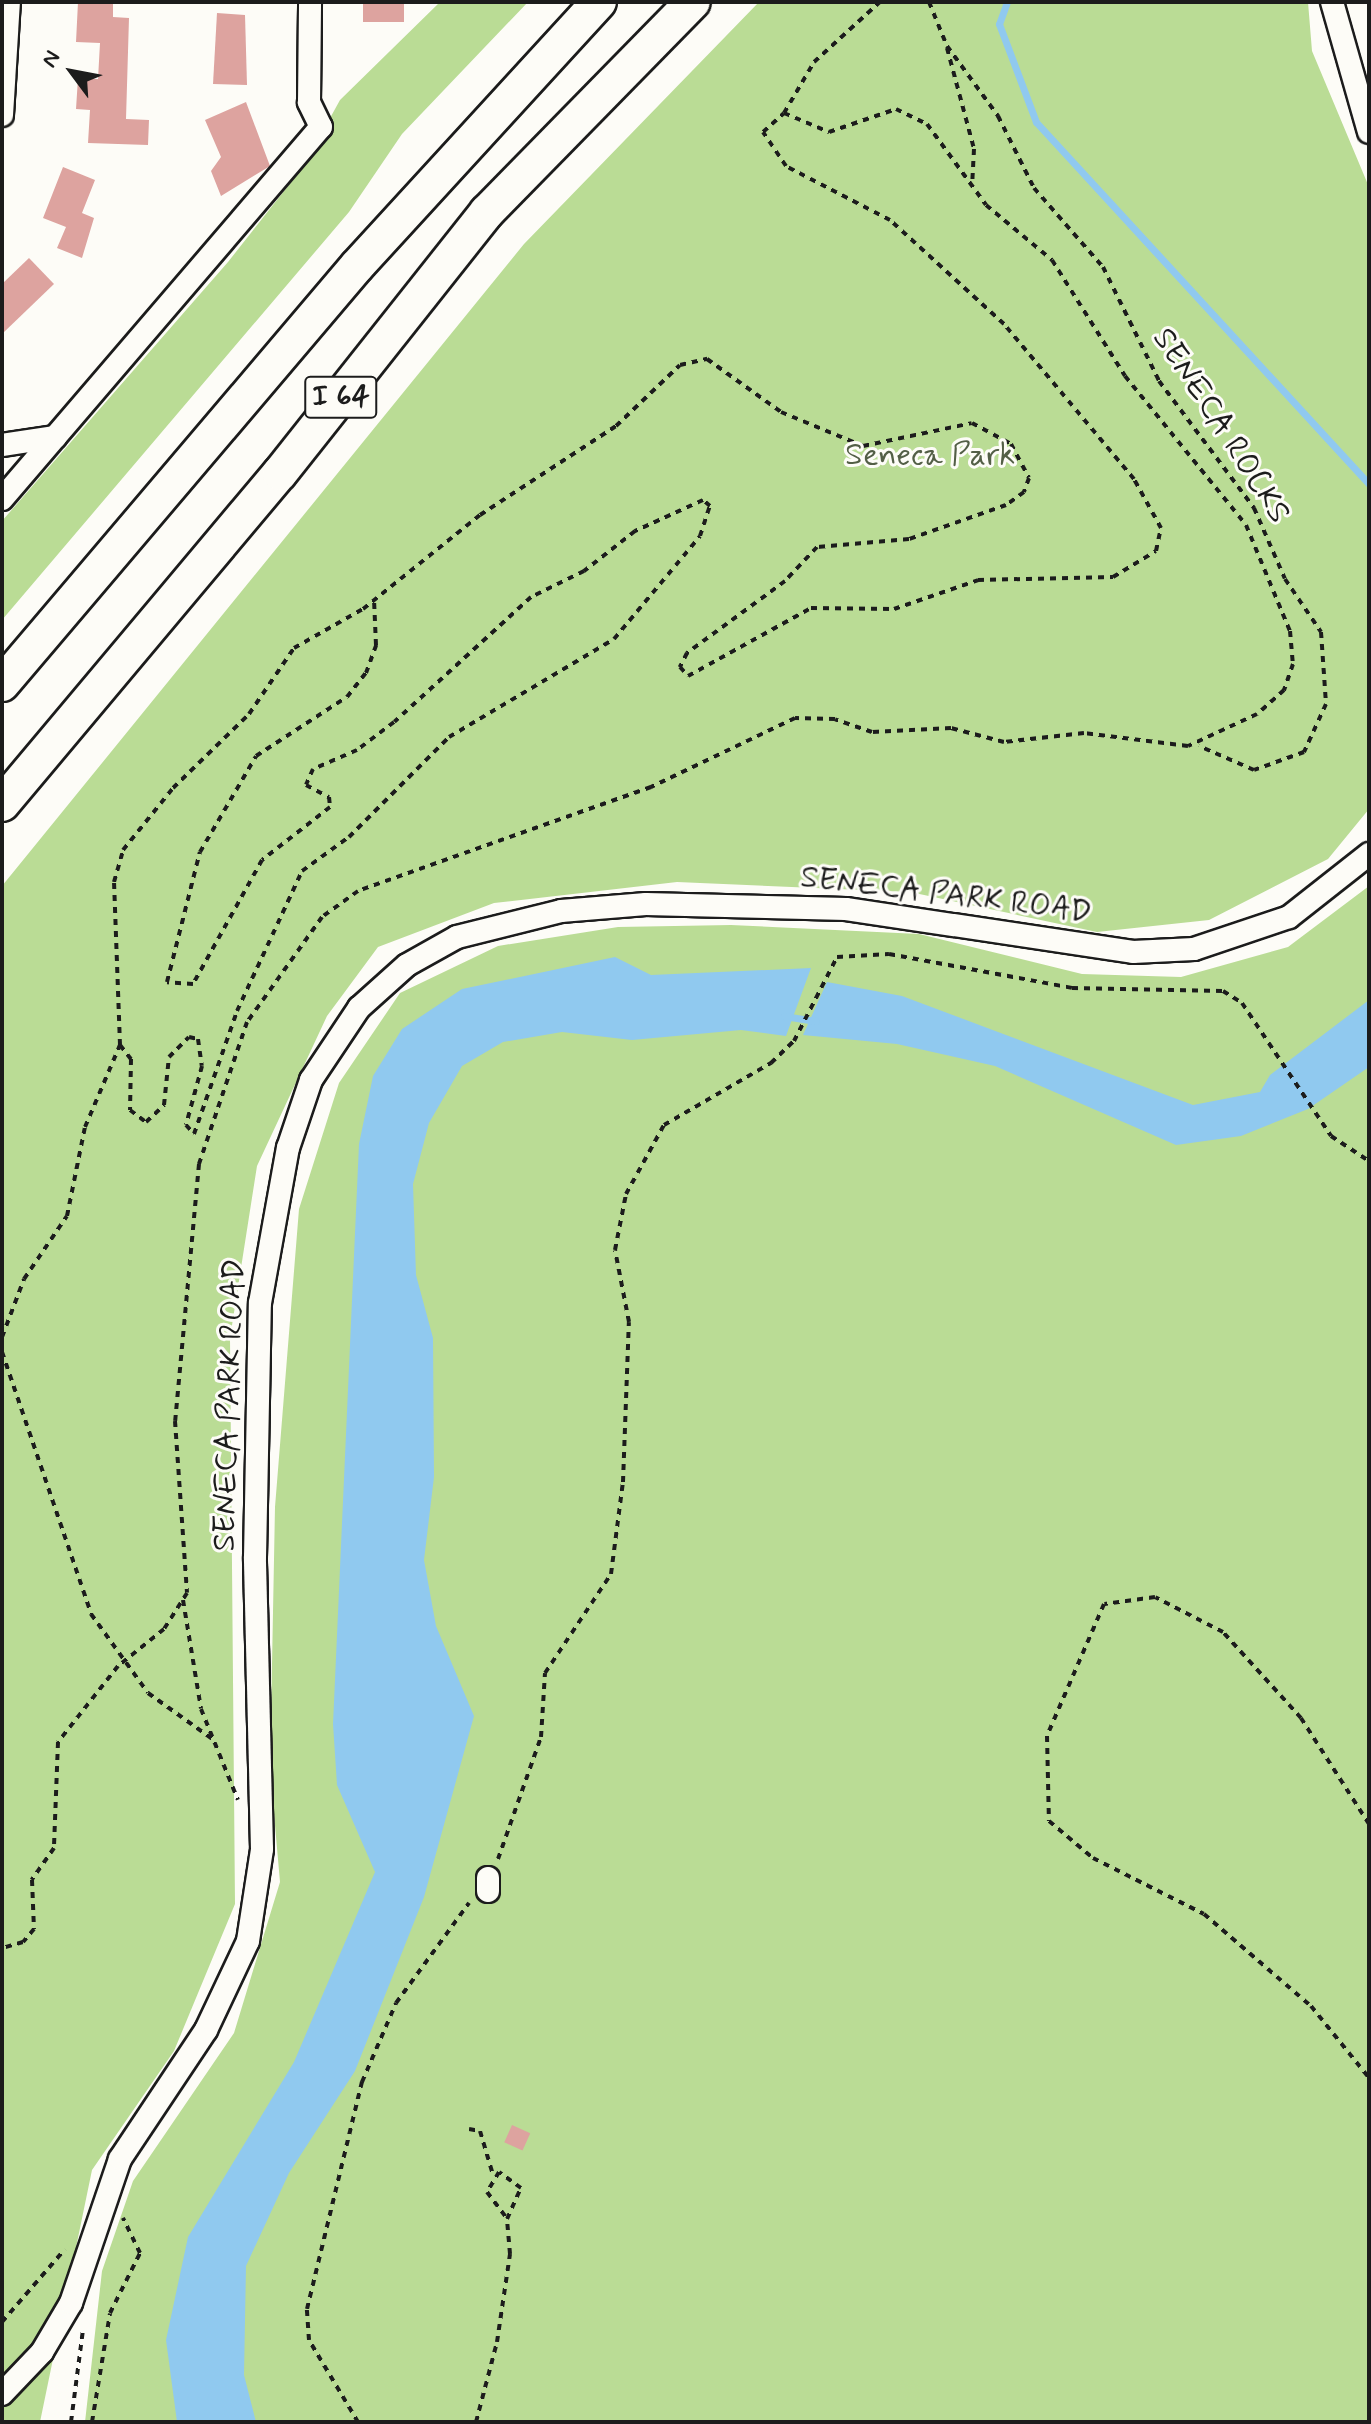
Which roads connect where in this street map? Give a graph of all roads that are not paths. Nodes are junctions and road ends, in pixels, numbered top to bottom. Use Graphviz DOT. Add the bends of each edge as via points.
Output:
graph roads {
  1 [pos="9,2"];
  2 [pos="310,2"];
  3 [pos="599,2"];
  4 [pos="693,2"];
  5 [pos="1332,2"];
  6 [pos="2,115"];
  7 [pos="1369,132"];
  8 [pos="55,437"];
  9 [pos="2,445"];
  10 [pos="2,499"];
  11 [pos="2,684"];
  12 [pos="2,804"];
  13 [pos="1369,854"];
  14 [pos="2,2394"];
  1 -- 6 [label="street"];
  2 -- 8 [label="street" via="309,102 321,127"];
  3 -- 11 [label="highway, I 64" via="357,266"];
  4 -- 12 [label="highway, I 64" via="487,212 280,473"];
  5 -- 7 [label="street"];
  8 -- 9 [label="street"];
  8 -- 10 [label="street"];
  13 -- 14 [label="street, SENECA PARK ROAD" via="1289,917 1194,949 1133,952 846,909 646,904 561,911 457,937 407,965 359,1008 311,1080 288,1148 260,1303 255,1557 262,1849 256,1906 230,1984 120,2159 71,2303 42,2352"];
}
